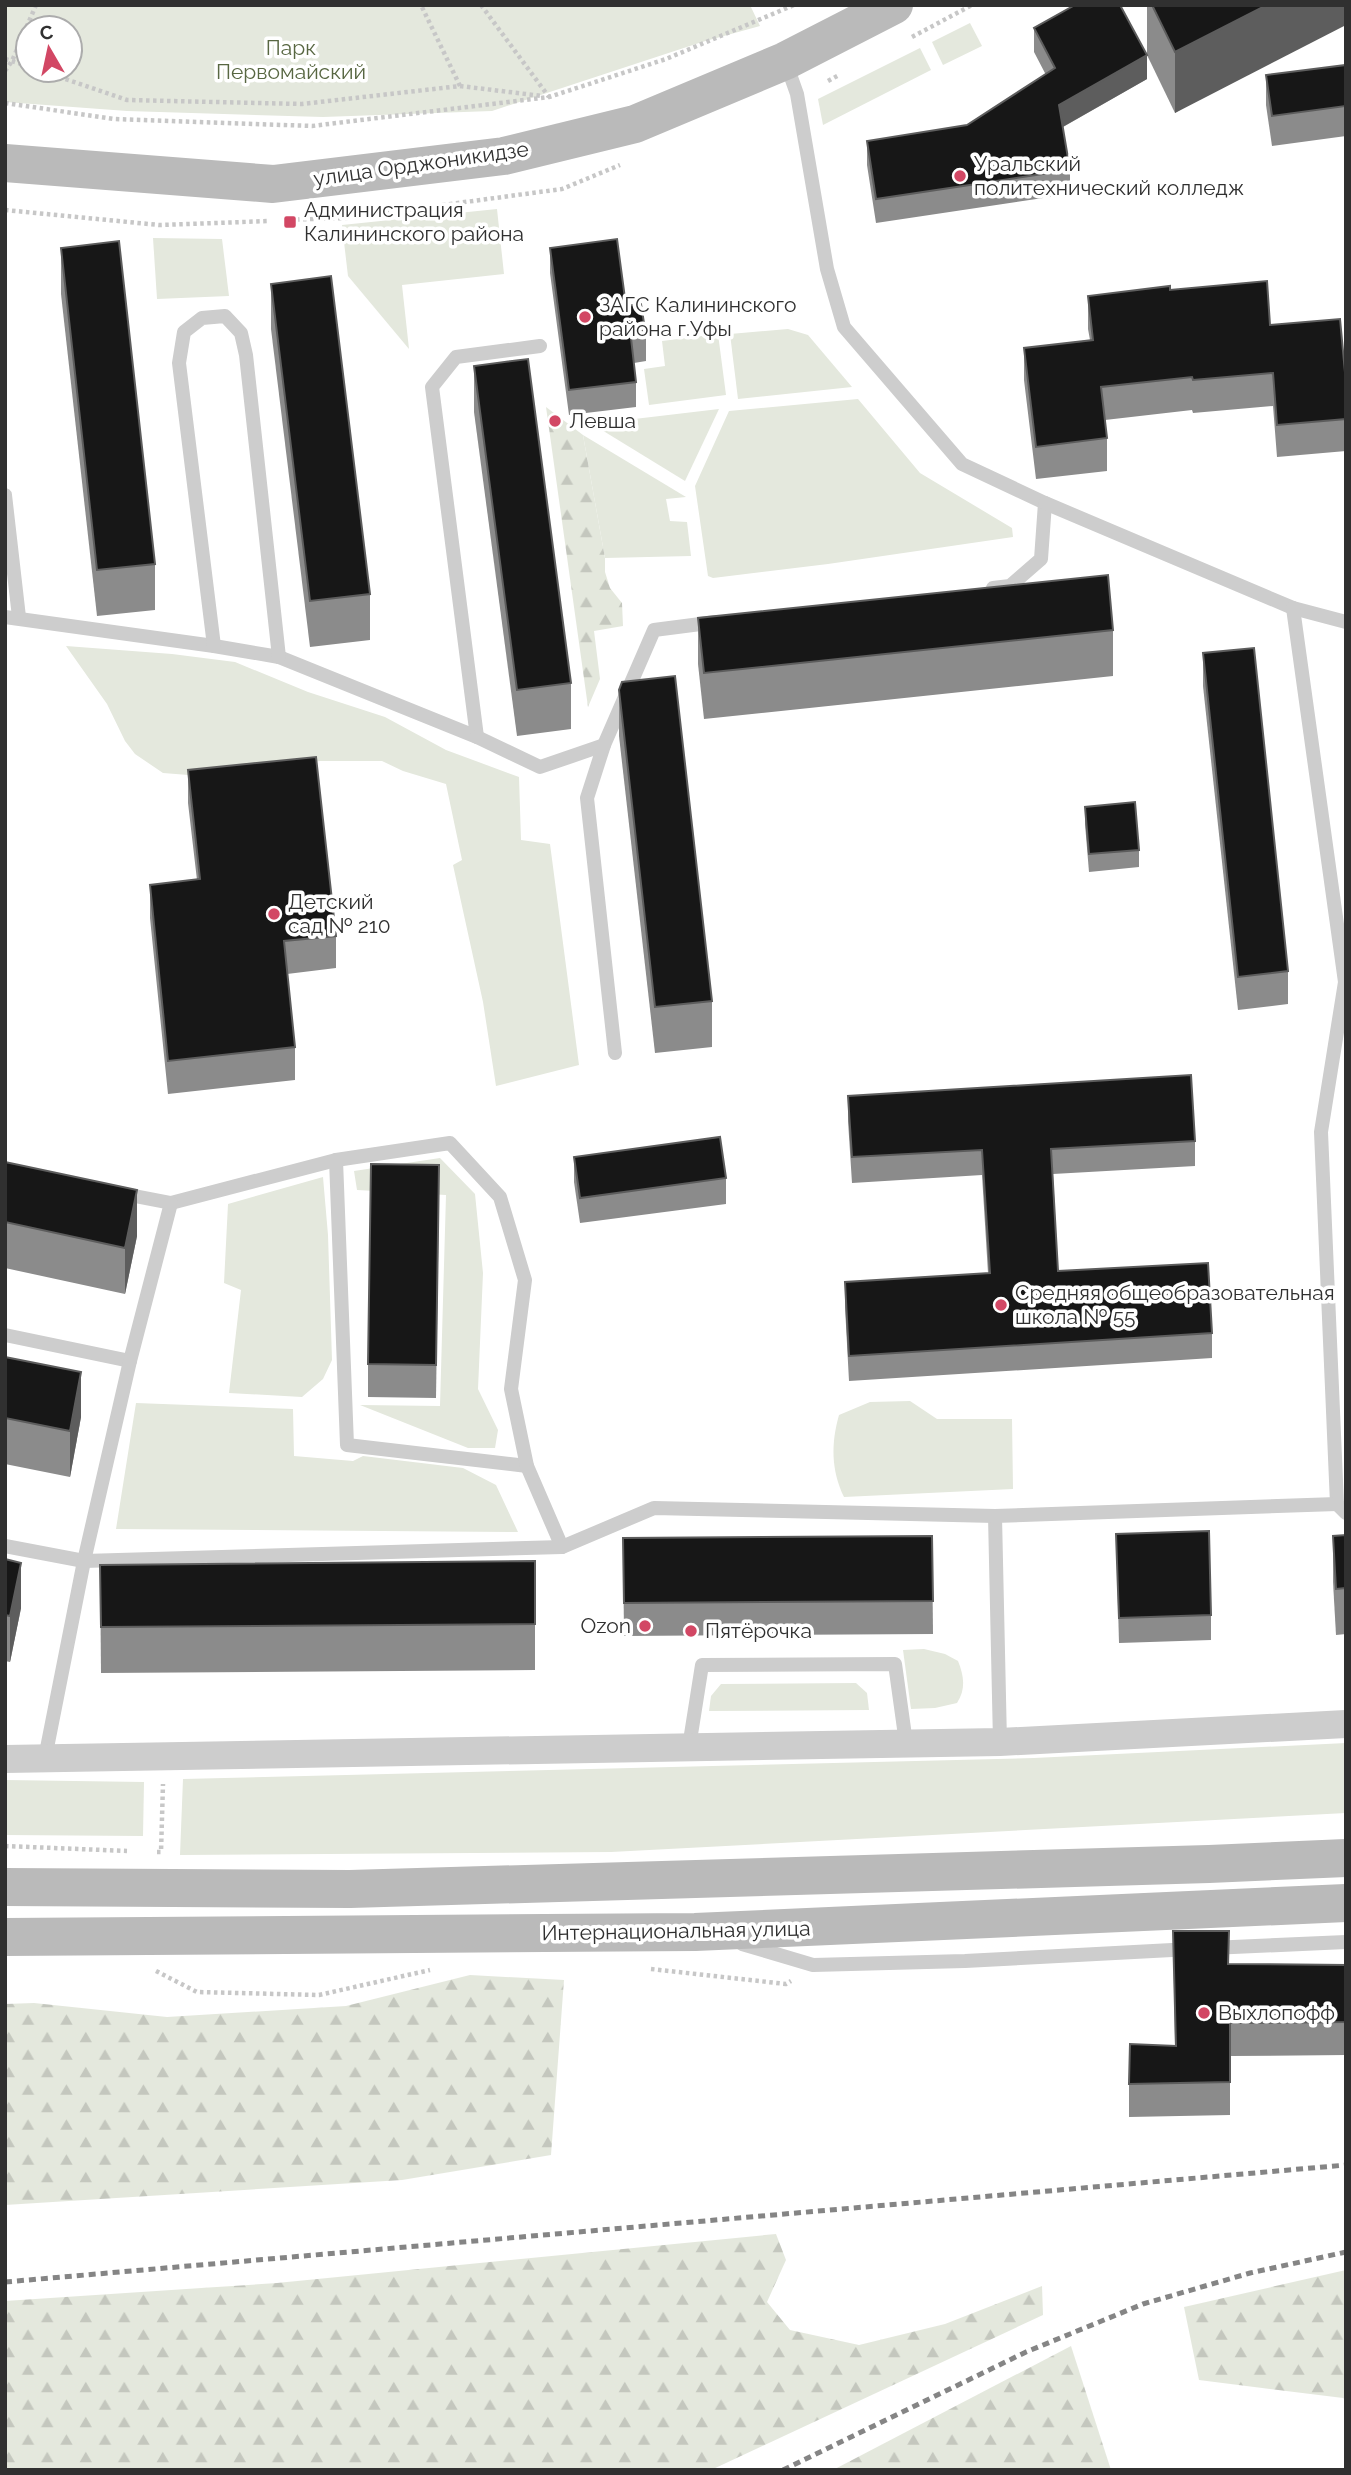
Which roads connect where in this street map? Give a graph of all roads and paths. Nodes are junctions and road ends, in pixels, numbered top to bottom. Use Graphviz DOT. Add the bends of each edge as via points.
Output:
graph roads {
  1 [pos="36,5"];
  2 [pos="421,5"];
  3 [pos="481,5"];
  4 [pos="794,5"];
  5 [pos="894,5"];
  6 [pos="5,59"];
  7 [pos="12,61"];
  8 [pos="785,61"];
  9 [pos="5,71"];
  10 [pos="80,84"];
  11 [pos="460,86"];
  12 [pos="550,97"];
  13 [pos="5,103"];
  14 [pos="5,163"];
  15 [pos="540,346"];
  16 [pos="5,495"];
  17 [pos="1045,503"];
  18 [pos="982,590"];
  19 [pos="1293,608"];
  20 [pos="12,617"];
  21 [pos="736,620"];
  22 [pos="1346,622"];
  23 [pos="214,646"];
  24 [pos="279,657"];
  25 [pos="477,737"];
  26 [pos="604,745"];
  27 [pos="615,1053"];
  28 [pos="336,1160"];
  29 [pos="107,1191"];
  30 [pos="171,1203"];
  31 [pos="5,1335"];
  32 [pos="130,1361"];
  33 [pos="527,1466"];
  34 [pos="1341,1508"];
  35 [pos="995,1516"];
  36 [pos="5,1546"];
  37 [pos="562,1547"];
  38 [pos="84,1561"];
  39 [pos="1346,1724"];
  40 [pos="1000,1742"];
  41 [pos="906,1743"];
  42 [pos="689,1747"];
  43 [pos="45,1758"];
  44 [pos="5,1759"];
  45 [pos="163,1783"];
  46 [pos="5,1846"];
  47 [pos="135,1851"];
  48 [pos="148,1851"];
  49 [pos="1346,1858"];
  50 [pos="5,1887"];
  51 [pos="1346,1903"];
  52 [pos="701,1932"];
  53 [pos="5,1937"];
  54 [pos="1346,1942"];
  55 [pos="813,1965"];
  56 [pos="638,1968"];
  57 [pos="153,1969"];
  58 [pos="436,1969"];
  1 -- 7 [label="path"];
  2 -- 11 [label="path"];
  3 -- 12 [label="path"];
  4 -- 12 [label="path" via="666,59"];
  5 -- 8 [label="main road, улица Орджоникидзе"];
  6 -- 7 [label="path"];
  7 -- 9 [label="path"];
  8 -- 14 [label="main road, улица Орджоникидзе" via="635,124 504,156 273,184"];
  8 -- 17 [label="lane" via="797,94 827,269 845,327 962,464"];
  10 -- 11 [label="path" via="127,100 302,104"];
  11 -- 12 [label="path"];
  12 -- 13 [label="path" via="312,126 114,119"];
  15 -- 25 [label="lane" via="456,356 432,387"];
  16 -- 20 [label="lane"];
  17 -- 18 [label="lane" via="1041,559 1010,586"];
  17 -- 19 [label="lane"];
  19 -- 22 [label="lane"];
  19 -- 34 [label="lane" via="1345,982 1321,1132"];
  20 -- 23 [label="lane"];
  21 -- 26 [label="lane" via="654,630"];
  23 -- 24 [label="lane"];
  23 -- 24 [label="lane" via="180,363 184,332 202,317 225,316 241,333 246,355"];
  24 -- 25 [label="lane"];
  25 -- 26 [label="lane" via="540,767"];
  26 -- 27 [label="lane" via="587,798"];
  28 -- 30 [label="lane"];
  28 -- 33 [label="lane" via="450,1143 500,1197 525,1280 511,1389"];
  28 -- 33 [label="lane" via="347,1445"];
  29 -- 30 [label="lane"];
  30 -- 32 [label="lane"];
  31 -- 32 [label="lane"];
  32 -- 38 [label="lane"];
  33 -- 37 [label="lane"];
  34 -- 35 [label="lane"];
  35 -- 37 [label="lane" via="654,1508"];
  35 -- 40 [label="lane"];
  36 -- 38 [label="lane"];
  37 -- 38 [label="lane"];
  38 -- 43 [label="lane"];
  39 -- 40 [label="street"];
  40 -- 41 [label="street"];
  41 -- 42 [label="street"];
  41 -- 42 [label="lane" via="895,1664 702,1665"];
  42 -- 43 [label="street"];
  43 -- 44 [label="street"];
  45 -- 48 [label="path" via="161,1852"];
  46 -- 47 [label="path"];
  49 -- 50 [label="main road" via="350,1889"];
  51 -- 52 [label="main road, Интернациональная улица"];
  52 -- 53 [label="main road, Интернациональная улица"];
  52 -- 55 [label="lane"];
  54 -- 55 [label="lane"];
  55 -- 56 [label="path" via="786,1984"];
  57 -- 58 [label="path" via="197,1992 319,1995"];
}
